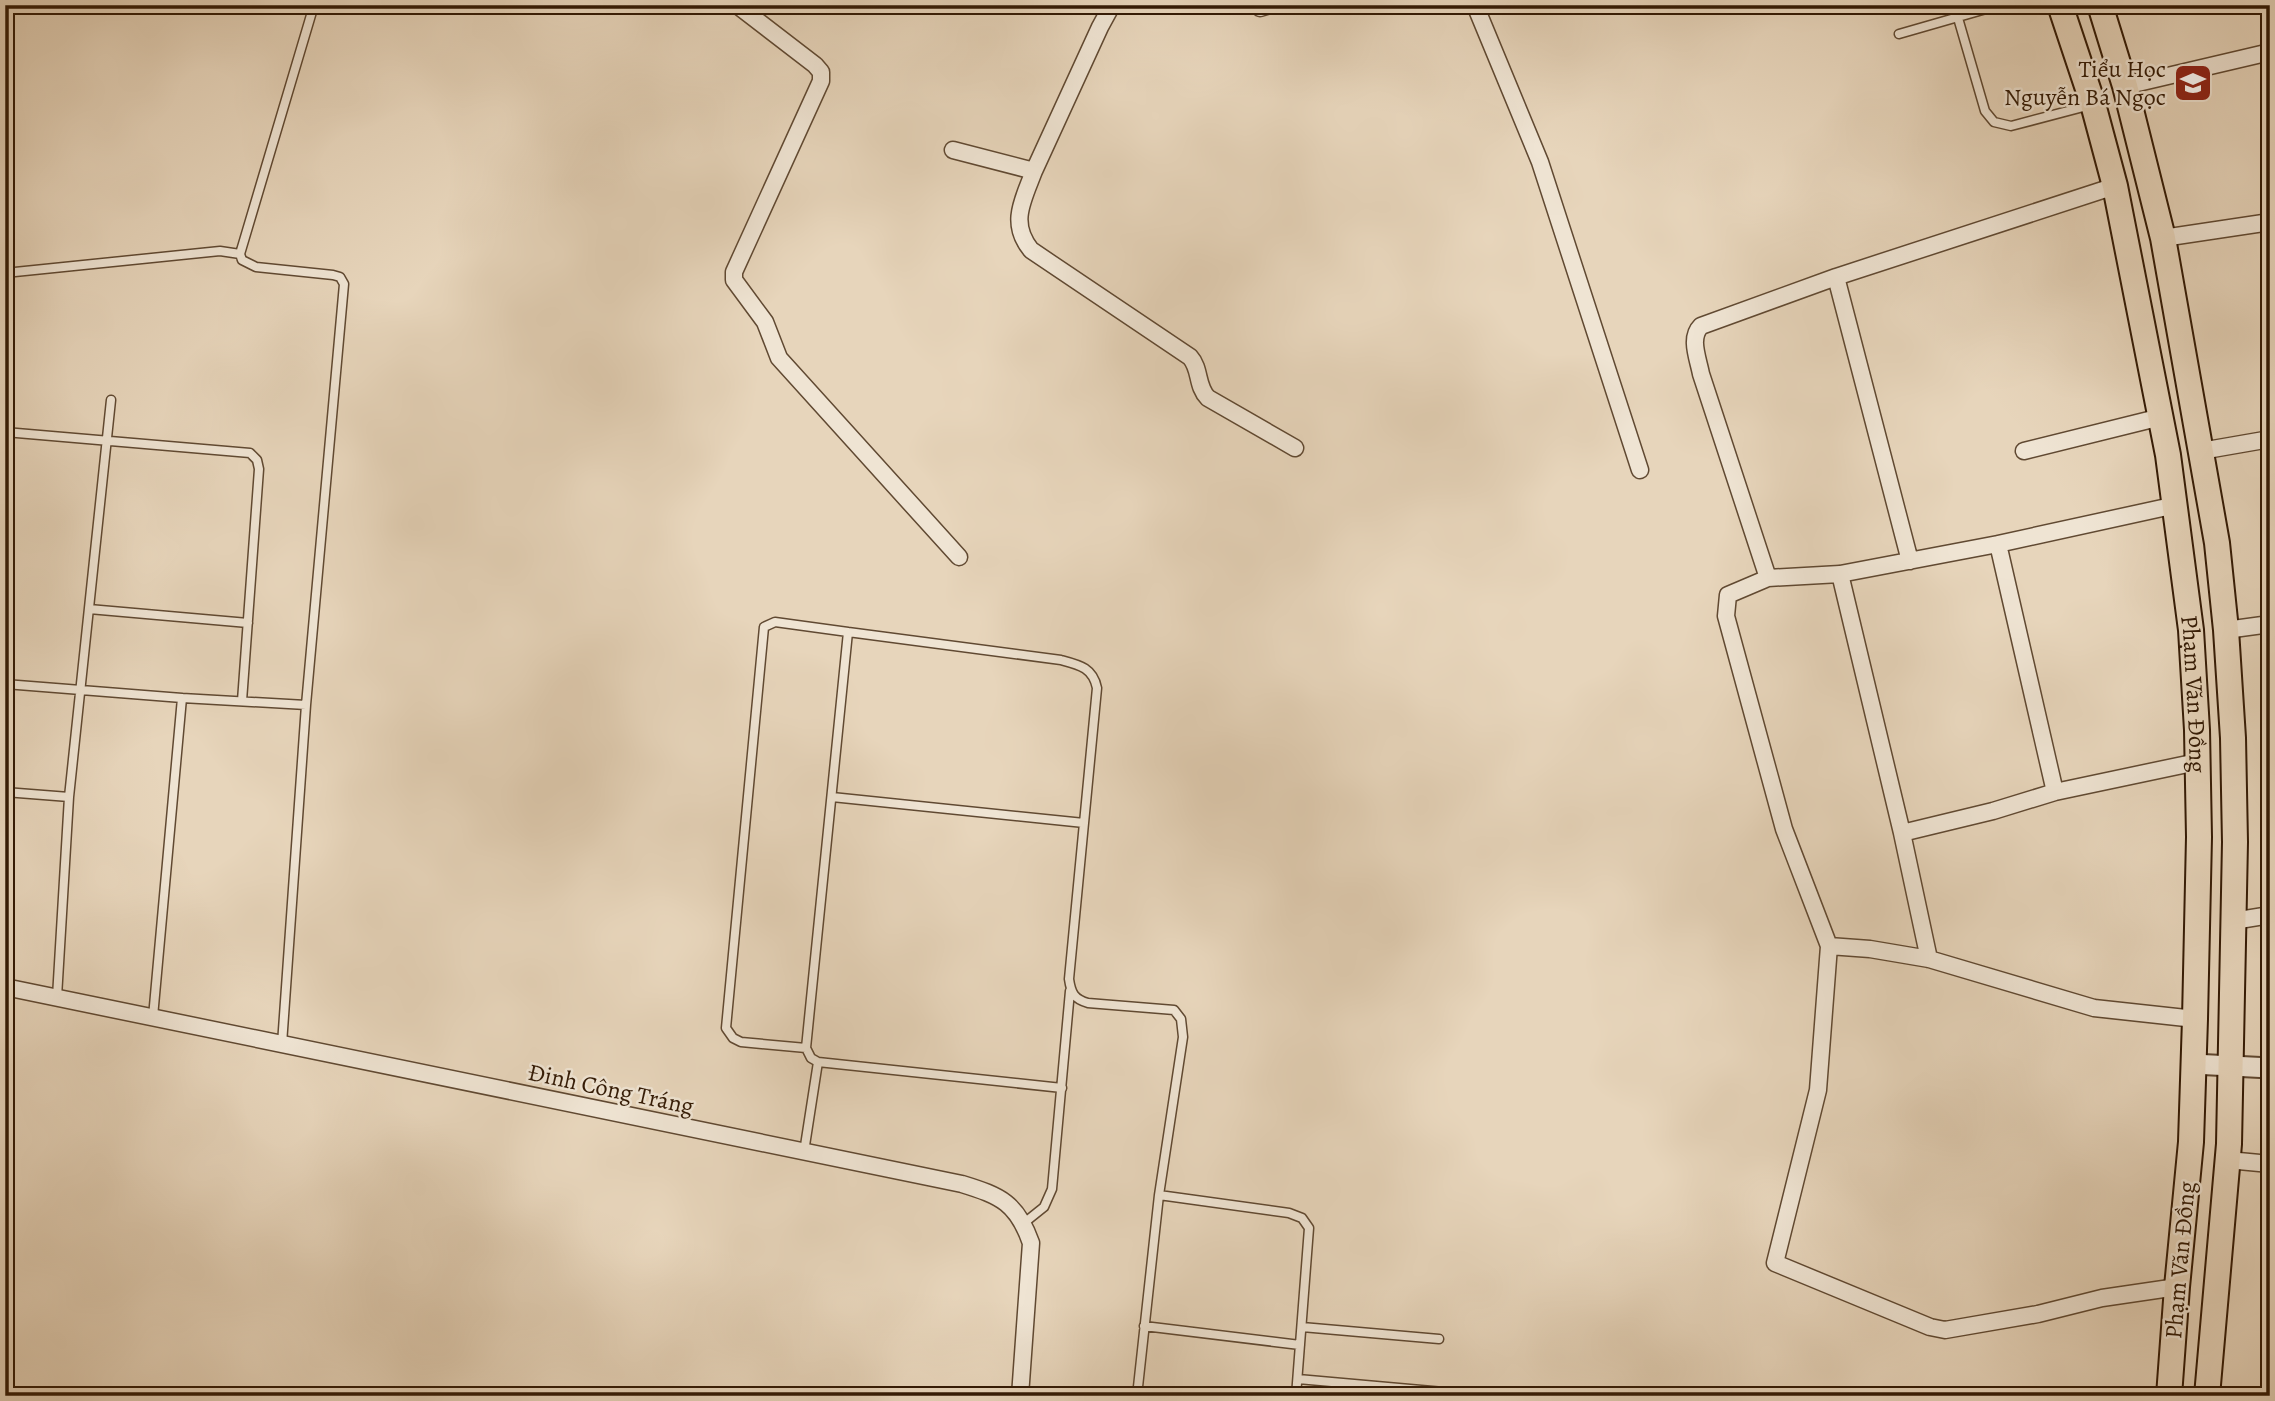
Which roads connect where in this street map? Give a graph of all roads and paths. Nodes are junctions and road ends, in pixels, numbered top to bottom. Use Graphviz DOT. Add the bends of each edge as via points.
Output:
graph roads {
  1 [pos="314,5"];
  2 [pos="737,5"];
  3 [pos="1112,5"];
  4 [pos="1475,5"];
  5 [pos="2000,5"];
  6 [pos="2060,5"];
  7 [pos="2100,5"];
  8 [pos="1958,18"];
  9 [pos="1899,34"];
  10 [pos="2270,52"];
  11 [pos="2125,86"];
  12 [pos="2094,104"];
  13 [pos="953,150"];
  14 [pos="1034,171"];
  15 [pos="2115,186"];
  16 [pos="2270,222"];
  17 [pos="2163,238"];
  18 [pos="240,254"];
  19 [pos="5,273"];
  20 [pos="1836,277"];
  21 [pos="111,400"];
  22 [pos="2161,417"];
  23 [pos="5,432"];
  24 [pos="107,439"];
  25 [pos="2270,439"];
  26 [pos="1295,449"];
  27 [pos="2201,451"];
  28 [pos="2024,452"];
  29 [pos="1640,470"];
  30 [pos="2176,505"];
  31 [pos="1998,544"];
  32 [pos="959,556"];
  33 [pos="1910,561"];
  34 [pos="1840,574"];
  35 [pos="1769,578"];
  36 [pos="89,609"];
  37 [pos="248,623"];
  38 [pos="2270,624"];
  39 [pos="2226,629"];
  40 [pos="848,632"];
  41 [pos="5,684"];
  42 [pos="82,689"];
  43 [pos="182,698"];
  44 [pos="242,702"];
  45 [pos="306,705"];
  46 [pos="2197,762"];
  47 [pos="5,792"];
  48 [pos="2055,792"];
  49 [pos="69,797"];
  50 [pos="832,797"];
  51 [pos="1084,823"];
  52 [pos="1902,833"];
  53 [pos="2270,915"];
  54 [pos="2233,921"];
  55 [pos="1829,946"];
  56 [pos="1929,960"];
  57 [pos="5,987"];
  58 [pos="1070,991"];
  59 [pos="57,998"];
  60 [pos="153,1017"];
  61 [pos="2195,1019"];
  62 [pos="282,1044"];
  63 [pos="806,1048"];
  64 [pos="818,1062"];
  65 [pos="2193,1064"];
  66 [pos="2231,1066"];
  67 [pos="2270,1068"];
  68 [pos="1062,1088"];
  69 [pos="804,1152"];
  70 [pos="2228,1160"];
  71 [pos="2270,1164"];
  72 [pos="1159,1195"];
  73 [pos="1024,1223"];
  74 [pos="2177,1287"];
  75 [pos="1144,1326"];
  76 [pos="1302,1328"];
  77 [pos="1438,1339"];
  78 [pos="1300,1345"];
  79 [pos="1298,1379"];
  80 [pos="2209,1395"];
  81 [pos="1020,1396"];
  82 [pos="1137,1396"];
  83 [pos="1296,1396"];
  84 [pos="1460,1396"];
  85 [pos="2169,1396"];
  1 -- 18 [label="lane"];
  2 -- 32 [label="street" via="815,65 821,81 734,280 765,322 779,358"];
  3 -- 14 [label="street"];
  4 -- 29 [label="street" via="1540,162"];
  5 -- 8 [label="lane"];
  6 -- 12 [label="main road, Phạm Văn Đồng"];
  7 -- 11 [label="main road, Phạm Văn Đồng"];
  8 -- 9 [label="lane"];
  8 -- 12 [label="lane" via="1985,111 1994,122 2011,126"];
  10 -- 11 [label="street"];
  11 -- 17 [label="main road, Phạm Văn Đồng"];
  12 -- 15 [label="main road, Phạm Văn Đồng"];
  13 -- 14 [label="street"];
  14 -- 26 [label="street" via="1019,219 1022,240 1031,250 1190,357 1208,398"];
  15 -- 20 [label="street"];
  15 -- 22 [label="main road, Phạm Văn Đồng"];
  16 -- 17 [label="street"];
  17 -- 27 [label="main road, Phạm Văn Đồng"];
  18 -- 19 [label="lane" via="220,251"];
  18 -- 45 [label="lane" via="256,267 333,275 344,284"];
  20 -- 33 [label="street"];
  20 -- 35 [label="street" via="1695,332 1702,374"];
  21 -- 24 [label="lane"];
  22 -- 28 [label="street"];
  22 -- 30 [label="main road, Phạm Văn Đồng"];
  23 -- 24 [label="lane"];
  24 -- 36 [label="lane"];
  24 -- 37 [label="lane" via="250,453 257,460"];
  25 -- 27 [label="street"];
  27 -- 39 [label="main road, Phạm Văn Đồng"];
  30 -- 31 [label="street"];
  30 -- 46 [label="main road, Phạm Văn Đồng" via="2191,630"];
  31 -- 33 [label="street"];
  31 -- 48 [label="street"];
  33 -- 34 [label="street"];
  34 -- 35 [label="street"];
  34 -- 52 [label="street"];
  35 -- 55 [label="street" via="1728,595 1727,616 1784,830"];
  36 -- 37 [label="lane"];
  36 -- 42 [label="lane"];
  37 -- 44 [label="lane"];
  38 -- 39 [label="street"];
  39 -- 54 [label="main road, Phạm Văn Đồng" via="2233,738"];
  40 -- 50 [label="lane"];
  40 -- 51 [label="lane" via="1061,660 1091,672 1097,688"];
  40 -- 63 [label="lane" via="775,622 764,627 726,1028 741,1042"];
  41 -- 42 [label="lane"];
  42 -- 43 [label="lane"];
  42 -- 49 [label="lane"];
  43 -- 44 [label="lane"];
  43 -- 60 [label="lane"];
  44 -- 45 [label="lane"];
  45 -- 62 [label="lane"];
  46 -- 48 [label="street"];
  46 -- 61 [label="main road, Phạm Văn Đồng"];
  47 -- 49 [label="lane"];
  48 -- 52 [label="street"];
  49 -- 59 [label="lane"];
  50 -- 51 [label="lane"];
  50 -- 63 [label="lane"];
  51 -- 58 [label="lane"];
  52 -- 56 [label="street"];
  53 -- 54 [label="street"];
  54 -- 66 [label="main road, Phạm Văn Đồng"];
  55 -- 56 [label="street"];
  55 -- 74 [label="street" via="1818,1090 1775,1263 1930,1327 1945,1329"];
  56 -- 61 [label="street" via="2094,1008"];
  57 -- 59 [label="street, Đinh Công Tráng"];
  58 -- 68 [label="lane"];
  58 -- 72 [label="lane" via="1077,1000 1088,1003 1174,1010 1181,1019 1183,1037"];
  59 -- 60 [label="street, Đinh Công Tráng"];
  60 -- 62 [label="street, Đinh Công Tráng"];
  61 -- 65 [label="main road, Phạm Văn Đồng"];
  62 -- 69 [label="street, Đinh Công Tráng"];
  63 -- 64 [label="lane"];
  64 -- 68 [label="lane"];
  64 -- 69 [label="lane"];
  65 -- 66 [label="street"];
  65 -- 74 [label="main road, Phạm Văn Đồng" via="2191,1142"];
  66 -- 67 [label="street"];
  66 -- 70 [label="main road, Phạm Văn Đồng"];
  68 -- 73 [label="lane" via="1052,1189 1044,1207"];
  69 -- 73 [label="street, Đinh Công Tráng" via="993,1194"];
  70 -- 71 [label="street"];
  70 -- 80 [label="main road, Phạm Văn Đồng"];
  72 -- 75 [label="lane"];
  72 -- 76 [label="lane" via="1289,1213 1301,1219 1309,1228"];
  73 -- 81 [label="street" via="1031,1243"];
  74 -- 85 [label="main road, Phạm Văn Đồng"];
  75 -- 78 [label="lane"];
  75 -- 82 [label="lane"];
  76 -- 77 [label="lane"];
  76 -- 78 [label="lane"];
  78 -- 79 [label="lane"];
  79 -- 83 [label="lane"];
  79 -- 84 [label="lane"];
}
